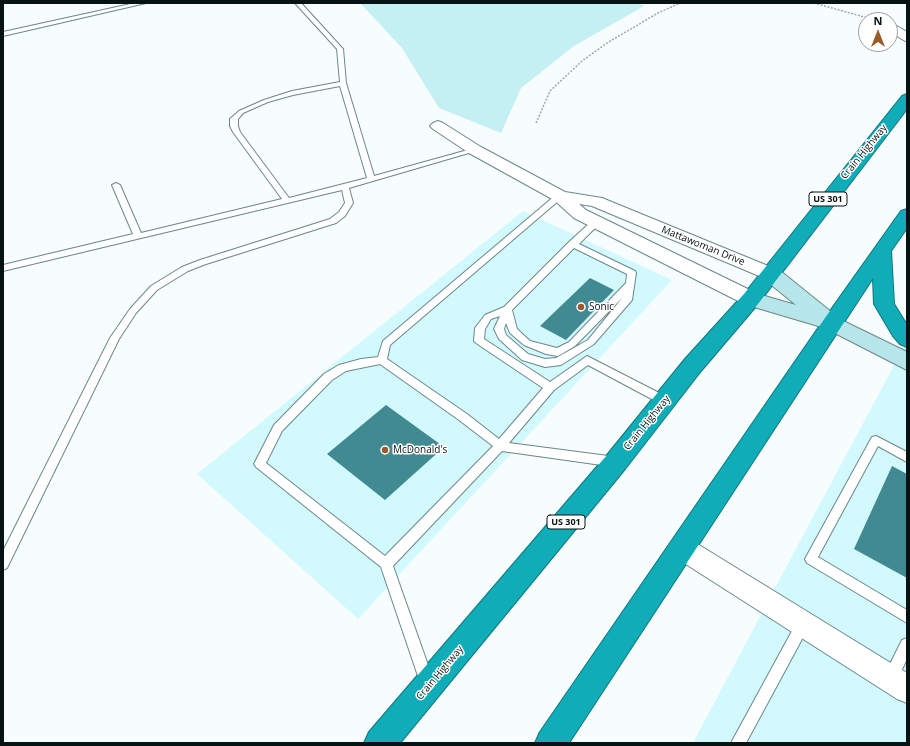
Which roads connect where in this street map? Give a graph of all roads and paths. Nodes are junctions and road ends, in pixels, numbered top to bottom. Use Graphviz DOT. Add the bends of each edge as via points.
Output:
graph roads {
  1 [pos="143,3"];
  2 [pos="298,3"];
  3 [pos="680,3"];
  4 [pos="814,3"];
  5 [pos="858,15"];
  6 [pos="898,31"];
  7 [pos="3,34"];
  8 [pos="907,38"];
  9 [pos="344,83"];
  10 [pos="907,99"];
  11 [pos="536,123"];
  12 [pos="438,126"];
  13 [pos="475,150"];
  14 [pos="371,178"];
  15 [pos="116,185"];
  16 [pos="345,186"];
  17 [pos="560,196"];
  18 [pos="286,201"];
  19 [pos="596,222"];
  20 [pos="905,222"];
  21 [pos="138,236"];
  22 [pos="572,244"];
  23 [pos="882,251"];
  24 [pos="3,268"];
  25 [pos="771,274"];
  26 [pos="751,299"];
  27 [pos="507,309"];
  28 [pos="832,323"];
  29 [pos="907,338"];
  30 [pos="382,360"];
  31 [pos="907,362"];
  32 [pos="550,387"];
  33 [pos="665,401"];
  34 [pos="500,446"];
  35 [pos="907,457"];
  36 [pos="616,462"];
  37 [pos="682,548"];
  38 [pos="3,564"];
  39 [pos="386,564"];
  40 [pos="907,617"];
  41 [pos="802,624"];
  42 [pos="907,645"];
  43 [pos="898,684"];
  44 [pos="428,687"];
  45 [pos="380,743"];
  46 [pos="551,743"];
  47 [pos="738,743"];
  1 -- 7 [label="lane"];
  2 -- 9 [label="lane" via="340,49"];
  3 -- 11 [label="path" via="607,43 582,61 550,91"];
  4 -- 5 [label="path"];
  6 -- 8 [label="street"];
  9 -- 14 [label="lane"];
  9 -- 18 [label="lane" via="266,101 242,112 234,119 237,132"];
  10 -- 25 [label="highway, Crain Highway / US 301"];
  12 -- 13 [label="street, Mattawoman Drive"];
  13 -- 14 [label="lane"];
  13 -- 17 [label="street, Mattawoman Drive"];
  14 -- 16 [label="lane"];
  15 -- 21 [label="lane"];
  16 -- 18 [label="lane"];
  16 -- 38 [label="lane" via="349,203 342,214 333,221 185,269 154,288 133,310 115,338"];
  17 -- 19 [label="street, Mattawoman Drive" via="580,214"];
  17 -- 25 [label="street, Mattawoman Drive" via="596,202"];
  17 -- 30 [label="lane" via="386,343"];
  18 -- 21 [label="lane"];
  19 -- 22 [label="lane"];
  19 -- 26 [label="street, Mattawoman Drive"];
  20 -- 23 [label="highway"];
  21 -- 24 [label="lane"];
  22 -- 27 [label="lane"];
  22 -- 27 [label="lane" via="632,273 627,300 591,342 558,362 545,363 525,357 502,337 499,329"];
  23 -- 28 [label="highway"];
  23 -- 29 [label="highway" via="884,304"];
  25 -- 26 [label="highway, Crain Highway / US 301"];
  25 -- 28 [label="street, Mattawoman Drive"];
  26 -- 28 [label="street, Mattawoman Drive"];
  26 -- 33 [label="highway, Crain Highway / US 301"];
  27 -- 32 [label="lane" via="488,317 480,328 479,341"];
  28 -- 31 [label="street, Mattawoman Drive"];
  28 -- 37 [label="highway"];
  30 -- 34 [label="lane"];
  30 -- 39 [label="lane" via="343,368 328,377 278,428 260,464"];
  32 -- 33 [label="lane" via="587,360"];
  32 -- 34 [label="lane"];
  33 -- 36 [label="highway, Crain Highway / US 301"];
  34 -- 36 [label="lane"];
  34 -- 39 [label="lane"];
  35 -- 40 [label="lane" via="876,440 811,559"];
  36 -- 44 [label="highway, Crain Highway / US 301"];
  37 -- 41 [label="street"];
  37 -- 46 [label="highway"];
  39 -- 44 [label="lane"];
  41 -- 43 [label="street"];
  41 -- 47 [label="lane"];
  42 -- 43 [label="lane"];
  44 -- 45 [label="highway, Crain Highway / US 301"];
}
